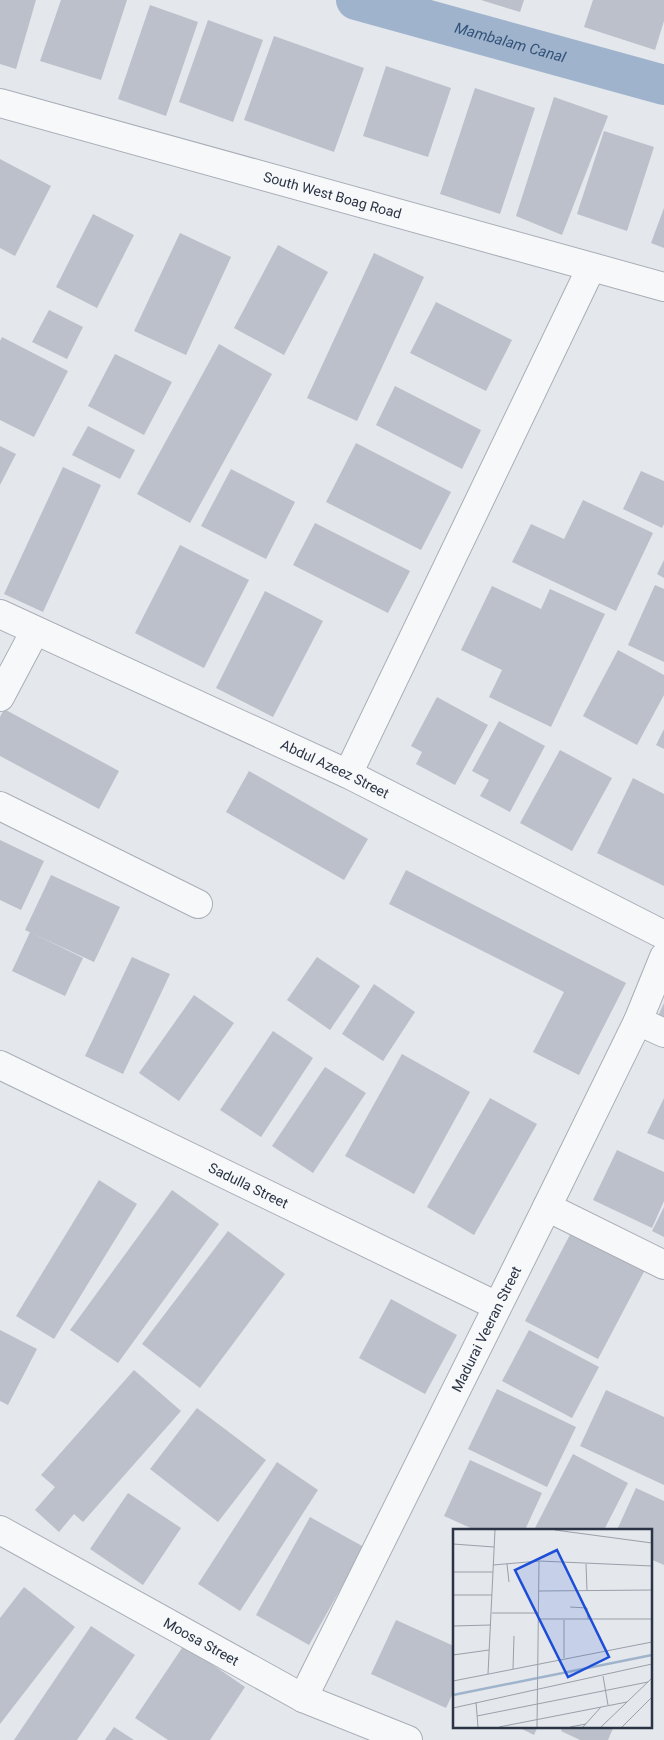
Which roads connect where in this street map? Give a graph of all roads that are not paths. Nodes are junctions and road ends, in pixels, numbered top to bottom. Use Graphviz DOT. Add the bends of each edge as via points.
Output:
graph roads {
  1 [pos="0,103"];
  2 [pos="591,268"];
  3 [pos="664,287"];
  4 [pos="0,614"];
  5 [pos="35,631"];
  6 [pos="0,697"];
  7 [pos="348,774"];
  8 [pos="0,806"];
  9 [pos="198,904"];
  10 [pos="664,935"];
  11 [pos="664,957"];
  12 [pos="638,1021"];
  13 [pos="664,1033"];
  14 [pos="0,1065"];
  15 [pos="548,1207"];
  16 [pos="664,1265"];
  17 [pos="497,1306"];
  18 [pos="0,1530"];
  19 [pos="303,1698"];
  20 [pos="408,1740"];
  1 -- 2 [label="street, South West Boag Road"];
  2 -- 3 [label="street, South West Boag Road"];
  2 -- 7 [label="street"];
  4 -- 5 [label="street, Abdul Azeez Street"];
  5 -- 6 [label="street"];
  5 -- 7 [label="street, Abdul Azeez Street"];
  7 -- 10 [label="street, Abdul Azeez Street"];
  8 -- 9 [label="street"];
  11 -- 12 [label="street, Madurai Veeran Street"];
  12 -- 13 [label="street"];
  12 -- 15 [label="street, Madurai Veeran Street"];
  14 -- 17 [label="street, Sadulla Street"];
  15 -- 16 [label="street"];
  15 -- 17 [label="street, Madurai Veeran Street"];
  17 -- 19 [label="street, Madurai Veeran Street"];
  18 -- 19 [label="street, Moosa Street"];
  19 -- 20 [label="street, Moosa Street"];
}
